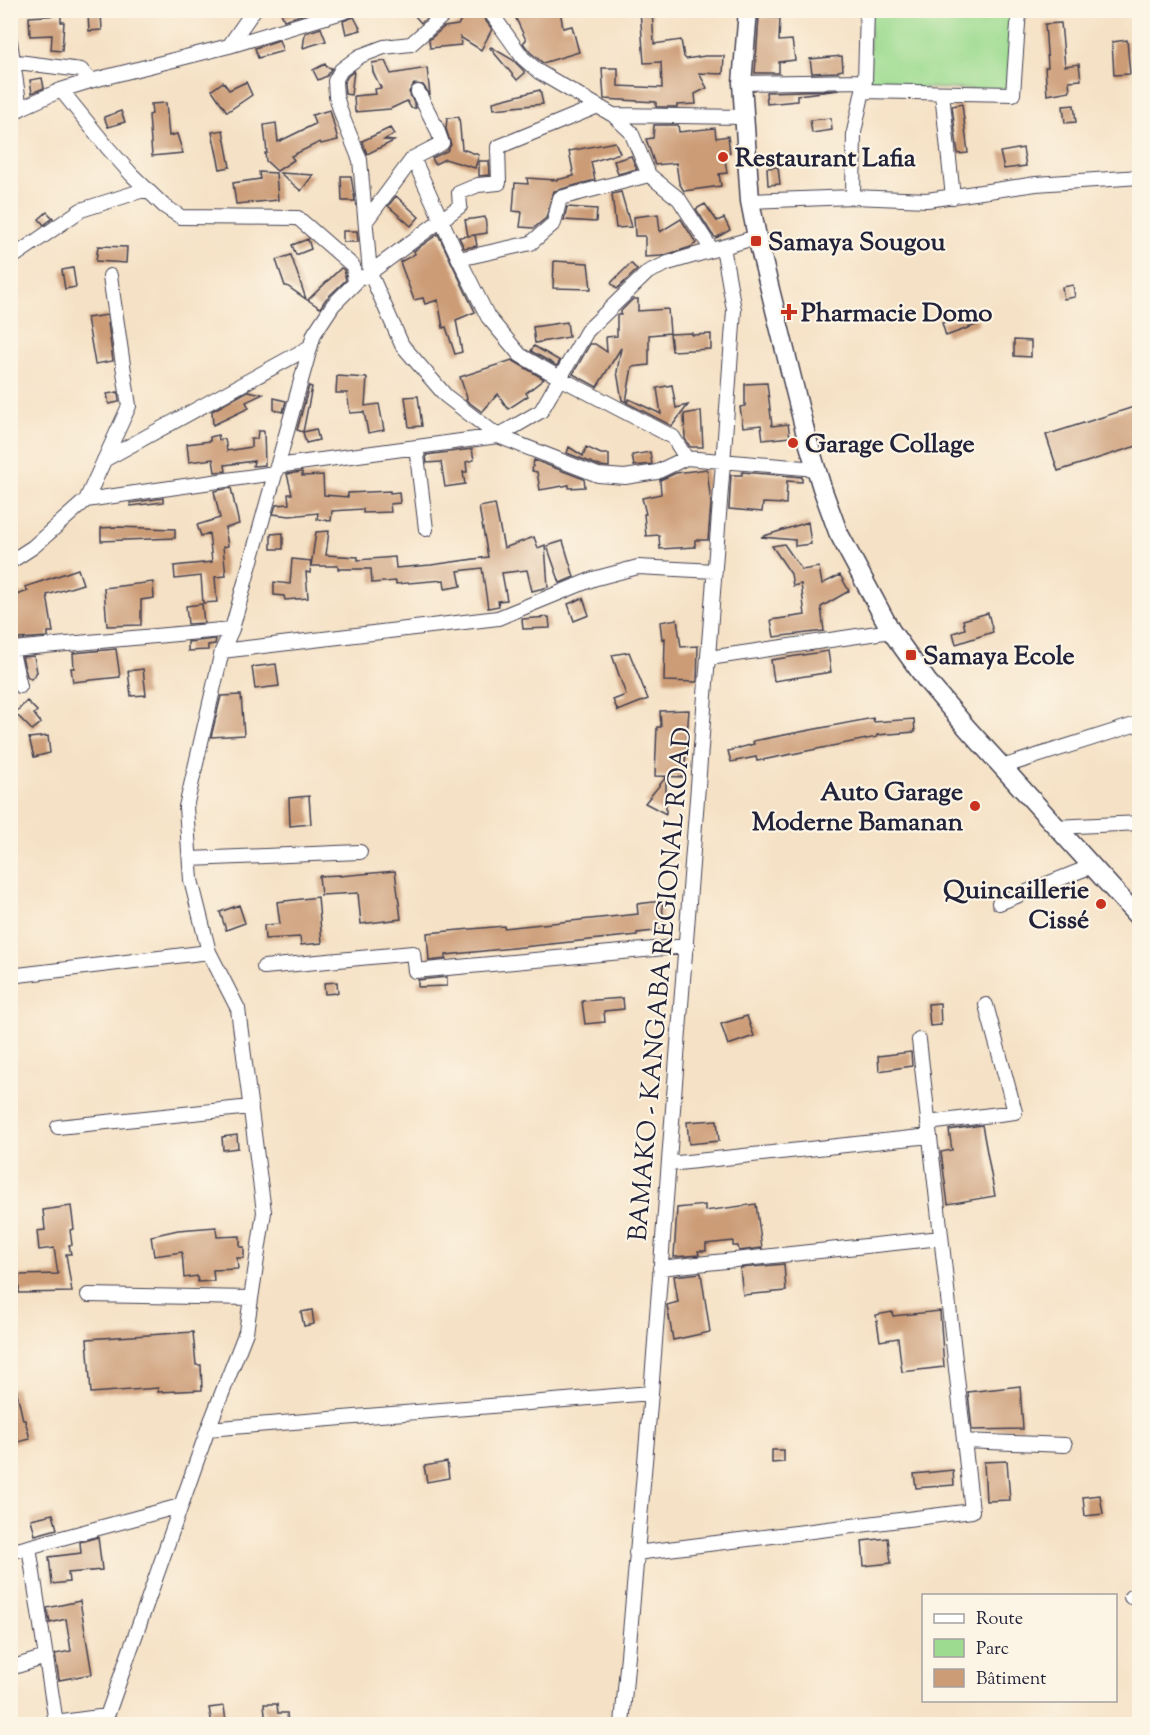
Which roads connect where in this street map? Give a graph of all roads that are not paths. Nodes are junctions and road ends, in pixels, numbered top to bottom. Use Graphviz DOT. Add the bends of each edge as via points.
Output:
graph roads {
  1 [pos="254,10"];
  2 [pos="349,10"];
  3 [pos="449,10"];
  4 [pos="489,10"];
  5 [pos="748,10"];
  6 [pos="867,10"];
  7 [pos="1018,10"];
  8 [pos="10,41"];
  9 [pos="229,46"];
  10 [pos="12,61"];
  11 [pos="90,81"];
  12 [pos="742,83"];
  13 [pos="864,86"];
  14 [pos="61,90"];
  15 [pos="418,92"];
  16 [pos="942,93"];
  17 [pos="598,106"];
  18 [pos="15,111"];
  19 [pos="613,115"];
  20 [pos="744,123"];
  21 [pos="413,158"];
  22 [pos="649,175"];
  23 [pos="1140,177"];
  24 [pos="147,189"];
  25 [pos="853,197"];
  26 [pos="953,197"];
  27 [pos="750,201"];
  28 [pos="366,221"];
  29 [pos="442,221"];
  30 [pos="757,237"];
  31 [pos="717,249"];
  32 [pos="10,259"];
  33 [pos="459,259"];
  34 [pos="370,273"];
  35 [pos="110,276"];
  36 [pos="355,284"];
  37 [pos="310,347"];
  38 [pos="560,378"];
  39 [pos="498,436"];
  40 [pos="416,447"];
  41 [pos="686,458"];
  42 [pos="104,460"];
  43 [pos="724,461"];
  44 [pos="816,469"];
  45 [pos="276,470"];
  46 [pos="86,500"];
  47 [pos="426,529"];
  48 [pos="10,562"];
  49 [pos="715,571"];
  50 [pos="232,629"];
  51 [pos="891,631"];
  52 [pos="11,646"];
  53 [pos="222,651"];
  54 [pos="709,658"];
  55 [pos="20,686"];
  56 [pos="1140,723"];
  57 [pos="1002,767"];
  58 [pos="1140,824"];
  59 [pos="1055,826"];
  60 [pos="360,852"];
  61 [pos="190,860"];
  62 [pos="1092,866"];
  63 [pos="999,903"];
  64 [pos="1140,919"];
  65 [pos="687,946"];
  66 [pos="209,952"];
  67 [pos="264,967"];
  68 [pos="10,976"];
  69 [pos="986,1005"];
  70 [pos="919,1040"];
  71 [pos="251,1107"];
  72 [pos="58,1127"];
  73 [pos="929,1130"];
  74 [pos="669,1164"];
  75 [pos="941,1238"];
  76 [pos="660,1268"];
  77 [pos="87,1295"];
  78 [pos="251,1298"];
  79 [pos="651,1392"];
  80 [pos="208,1429"];
  81 [pos="964,1442"];
  82 [pos="1065,1445"];
  83 [pos="180,1506"];
  84 [pos="28,1547"];
  85 [pos="10,1552"];
  86 [pos="636,1553"];
  87 [pos="46,1657"];
  88 [pos="10,1668"];
  89 [pos="84,1722"];
  90 [pos="622,1725"];
  1 -- 9 [label="street"];
  2 -- 9 [label="street"];
  3 -- 28 [label="street" via="411,44 384,47 360,56 335,81 342,116 360,160"];
  4 -- 17 [label="street" via="523,58 539,72"];
  5 -- 12 [label="main road"];
  6 -- 13 [label="street"];
  7 -- 16 [label="street" via="1013,94"];
  8 -- 10 [label="street"];
  9 -- 11 [label="street"];
  10 -- 11 [label="street" via="81,70"];
  10 -- 18 [label="street"];
  11 -- 14 [label="street"];
  12 -- 13 [label="street"];
  12 -- 20 [label="main road"];
  13 -- 16 [label="street"];
  13 -- 25 [label="street" via="854,132"];
  14 -- 18 [label="street"];
  14 -- 24 [label="street"];
  15 -- 21 [label="street" via="442,143"];
  16 -- 26 [label="street"];
  17 -- 19 [label="street"];
  17 -- 29 [label="street" via="498,147 499,183 478,185 459,193 460,206"];
  19 -- 20 [label="street"];
  19 -- 22 [label="street" via="631,132"];
  20 -- 27 [label="main road"];
  21 -- 28 [label="street"];
  21 -- 29 [label="street"];
  22 -- 31 [label="street" via="679,199"];
  22 -- 33 [label="street" via="560,198 554,223 531,243"];
  23 -- 26 [label="street" via="1036,184"];
  24 -- 32 [label="street" via="81,210"];
  24 -- 36 [label="street" via="181,217 298,218 352,266"];
  25 -- 26 [label="street"];
  25 -- 27 [label="street"];
  27 -- 30 [label="main road"];
  28 -- 34 [label="street"];
  29 -- 33 [label="street"];
  29 -- 34 [label="street"];
  30 -- 31 [label="street"];
  30 -- 44 [label="main road"];
  31 -- 38 [label="street" via="648,272 587,331"];
  31 -- 43 [label="street, BAMAKO - KANGABA REGIONAL ROAD" via="734,310"];
  33 -- 38 [label="street" via="488,317 520,355"];
  34 -- 36 [label="street"];
  34 -- 39 [label="street" via="402,345 446,396"];
  35 -- 42 [label="street" via="129,406"];
  36 -- 37 [label="street" via="333,304"];
  37 -- 42 [label="street"];
  37 -- 45 [label="street"];
  38 -- 39 [label="street" via="541,411"];
  38 -- 41 [label="street" via="673,437"];
  39 -- 40 [label="street"];
  39 -- 41 [label="street" via="598,475 625,477 657,472"];
  40 -- 45 [label="street"];
  40 -- 47 [label="street"];
  41 -- 43 [label="street"];
  42 -- 46 [label="street"];
  43 -- 44 [label="street"];
  43 -- 49 [label="street, BAMAKO - KANGABA REGIONAL ROAD"];
  44 -- 51 [label="main road" via="838,532"];
  45 -- 46 [label="street"];
  45 -- 50 [label="street"];
  46 -- 48 [label="street"];
  49 -- 53 [label="street" via="638,567 593,579 498,618"];
  49 -- 54 [label="street, BAMAKO - KANGABA REGIONAL ROAD"];
  50 -- 52 [label="street"];
  50 -- 53 [label="street"];
  51 -- 54 [label="street"];
  51 -- 57 [label="main road" via="927,681"];
  52 -- 55 [label="street"];
  53 -- 61 [label="street" via="186,807"];
  54 -- 65 [label="street, BAMAKO - KANGABA REGIONAL ROAD"];
  56 -- 57 [label="street"];
  57 -- 59 [label="main road"];
  58 -- 59 [label="street"];
  59 -- 62 [label="main road"];
  60 -- 61 [label="street"];
  61 -- 66 [label="street" via="191,880"];
  62 -- 63 [label="street"];
  62 -- 64 [label="main road"];
  65 -- 67 [label="street" via="415,971 413,953"];
  65 -- 74 [label="street, BAMAKO - KANGABA REGIONAL ROAD"];
  66 -- 68 [label="street"];
  66 -- 71 [label="street" via="238,1009"];
  69 -- 73 [label="street" via="1015,1112"];
  70 -- 73 [label="street"];
  71 -- 72 [label="street"];
  71 -- 78 [label="street" via="264,1212"];
  73 -- 74 [label="street"];
  73 -- 75 [label="street"];
  74 -- 76 [label="street, BAMAKO - KANGABA REGIONAL ROAD"];
  75 -- 76 [label="street"];
  75 -- 81 [label="street"];
  76 -- 79 [label="street, BAMAKO - KANGABA REGIONAL ROAD"];
  77 -- 78 [label="street"];
  78 -- 80 [label="street" via="246,1332"];
  79 -- 80 [label="street"];
  79 -- 86 [label="street, BAMAKO - KANGABA REGIONAL ROAD"];
  80 -- 83 [label="street"];
  81 -- 82 [label="street"];
  81 -- 86 [label="street" via="972,1511"];
  83 -- 84 [label="street"];
  83 -- 89 [label="street" via="107,1716"];
  84 -- 85 [label="street"];
  84 -- 87 [label="street"];
  86 -- 90 [label="street, BAMAKO - KANGABA REGIONAL ROAD"];
  87 -- 88 [label="street"];
  87 -- 89 [label="street" via="56,1723"];
}
